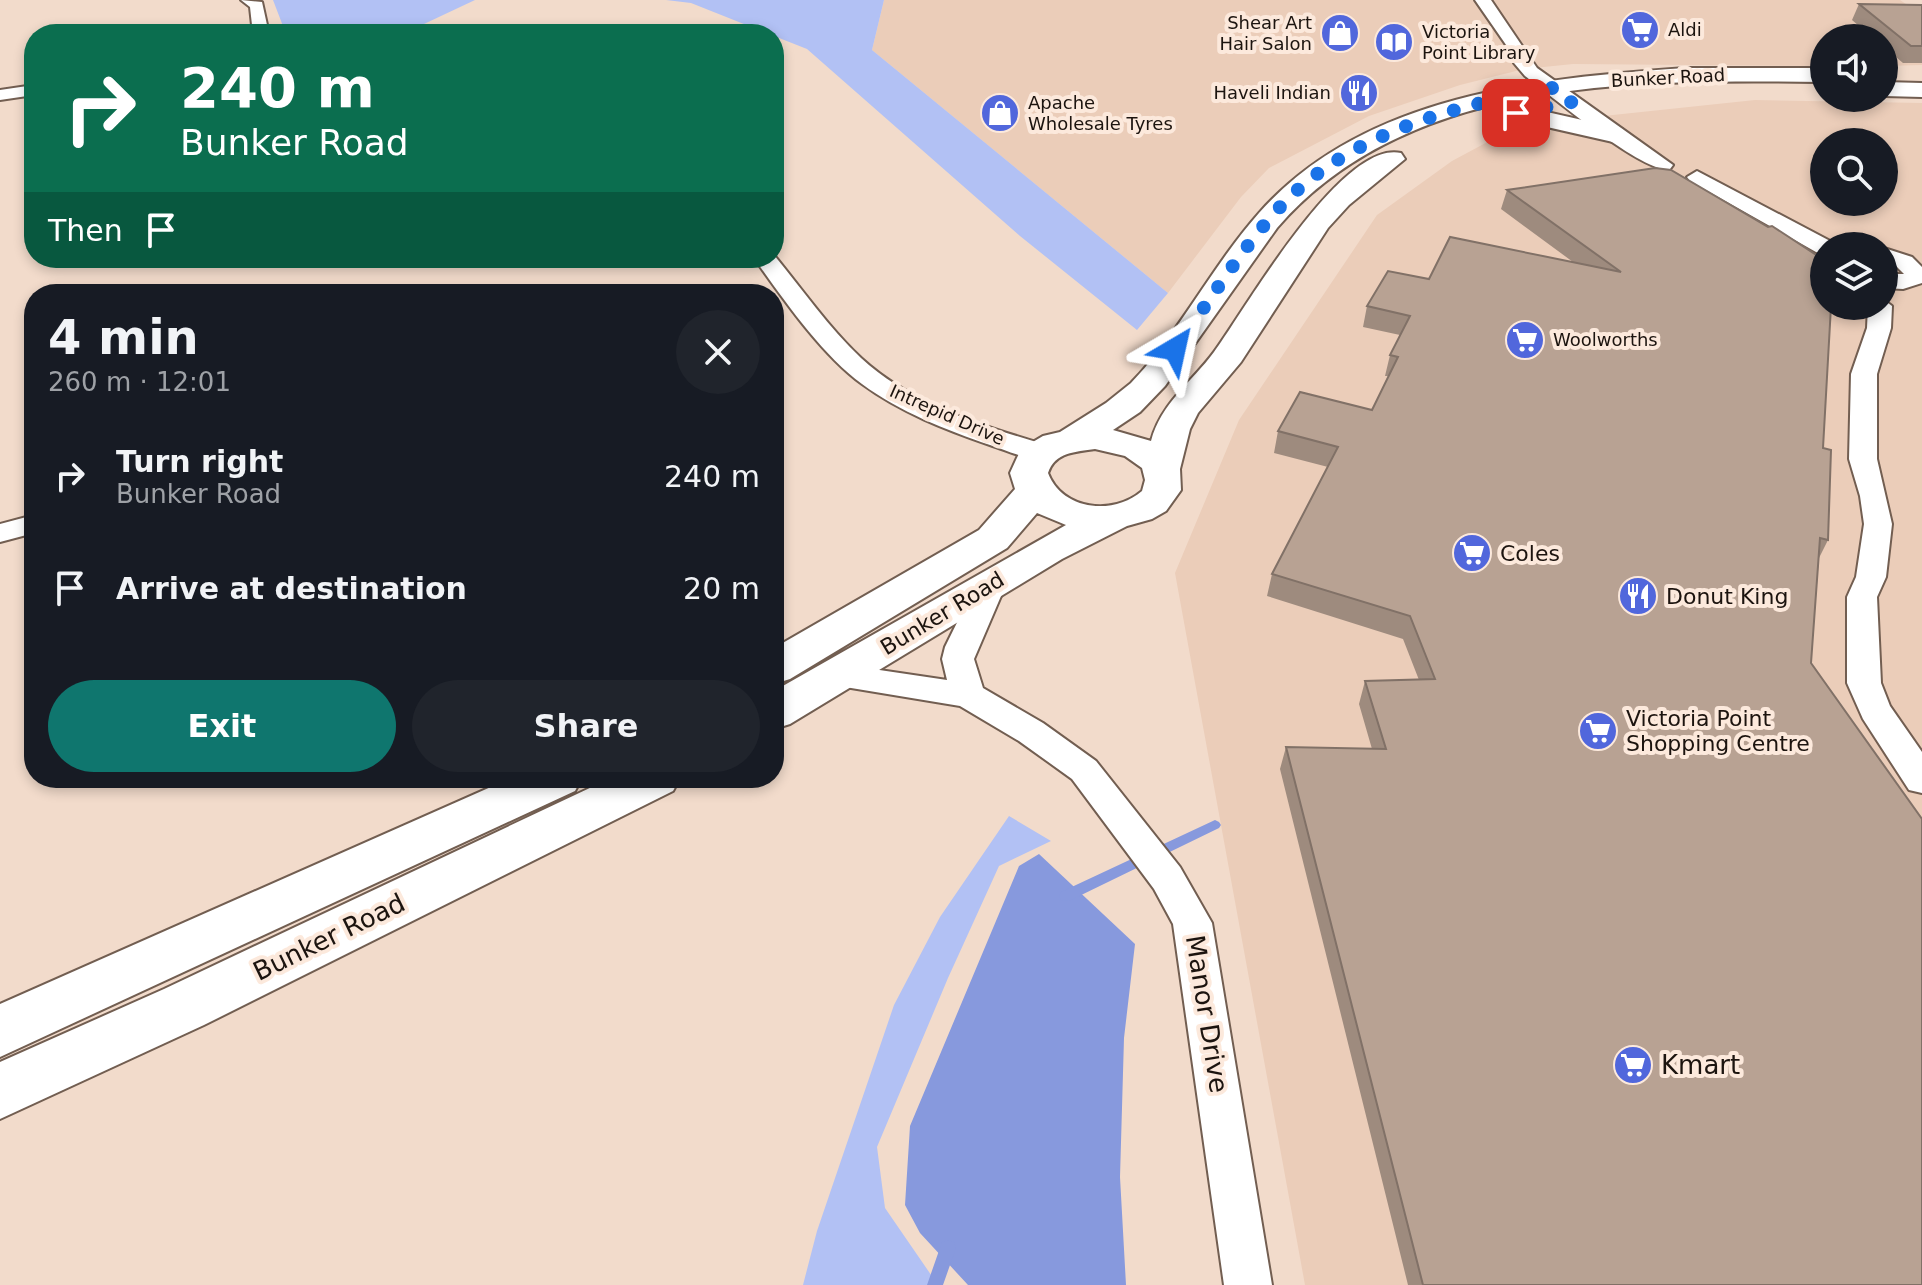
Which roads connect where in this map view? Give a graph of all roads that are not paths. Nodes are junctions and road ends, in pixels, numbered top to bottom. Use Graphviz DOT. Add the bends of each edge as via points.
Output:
graph roads {
  1 [pos="249,0"];
  2 [pos="1483,0"];
  3 [pos="260,24"];
  4 [pos="1810,75"];
  5 [pos="1898,76"];
  6 [pos="1922,77"];
  7 [pos="1898,89"];
  8 [pos="1810,90"];
  9 [pos="1922,90"];
  10 [pos="24,91"];
  11 [pos="1571,93"];
  12 [pos="0,95"];
  13 [pos="1632,111"];
  14 [pos="1516,113"];
  15 [pos="1810,239"];
  16 [pos="1898,260"];
  17 [pos="1919,272"];
  18 [pos="1898,280"];
  19 [pos="785,297"];
  20 [pos="1879,320"];
  21 [pos="1049,461"];
  22 [pos="1161,469"];
  23 [pos="1112,518"];
  24 [pos="24,527"];
  25 [pos="0,533"];
  26 [pos="992,582"];
  27 [pos="784,662"];
  28 [pos="839,675"];
  29 [pos="968,695"];
  30 [pos="784,706"];
  31 [pos="1922,780"];
  32 [pos="536,788"];
  33 [pos="635,788"];
  34 [pos="0,1031"];
  35 [pos="0,1091"];
  36 [pos="1248,1285"];
  1 -- 3 [label="street" via="257,5"];
  2 -- 11 [label="street" via="1522,63"];
  4 -- 11 [label="main road, Bunker Road" via="1704,74"];
  5 -- 6 [label="main road"];
  7 -- 9 [label="main road"];
  8 -- 13 [label="main road, Bunker Road"];
  10 -- 12 [label="street"];
  11 -- 13 [label="main road, Bunker Road"];
  11 -- 13 [label="street"];
  11 -- 14 [label="main road, Bunker Road"];
  11 -- 21 [label="main road, Bunker Road" via="1473,105 1424,120 1350,152 1318,174 1272,217 1143,391"];
  13 -- 14 [label="main road"];
  13 -- 15 [label="street" via="1672,164 1671,174 1697,177"];
  14 -- 22 [label="main road, Bunker Road" via="1442,136 1394,158 1329,208 1226,358 1178,416"];
  16 -- 17 [label="street"];
  17 -- 18 [label="street" via="1911,280"];
  19 -- 21 [label="street, Intrepid Drive" via="871,379 945,418"];
  20 -- 31 [label="street" via="1864,374 1863,459 1878,524 1871,577 1862,597 1864,683 1875,710"];
  21 -- 22 [label="main road" via="1116,441 1151,457"];
  21 -- 23 [label="main road" via="1046,504 1088,518"];
  21 -- 27 [label="main road, Bunker Road" via="1014,518 993,539"];
  22 -- 23 [label="main road" via="1164,480 1156,500 1130,515"];
  23 -- 26 [label="main road, Bunker Road"];
  24 -- 25 [label="street"];
  26 -- 28 [label="main road, Bunker Road"];
  26 -- 29 [label="street" via="958,659"];
  28 -- 29 [label="street, Manor Drive"];
  28 -- 30 [label="main road, Bunker Road"];
  29 -- 36 [label="street, Manor Drive" via="1084,770 1167,878 1192,923"];
  32 -- 34 [label="main road, Bunker Road"];
  33 -- 35 [label="main road, Bunker Road"];
}
